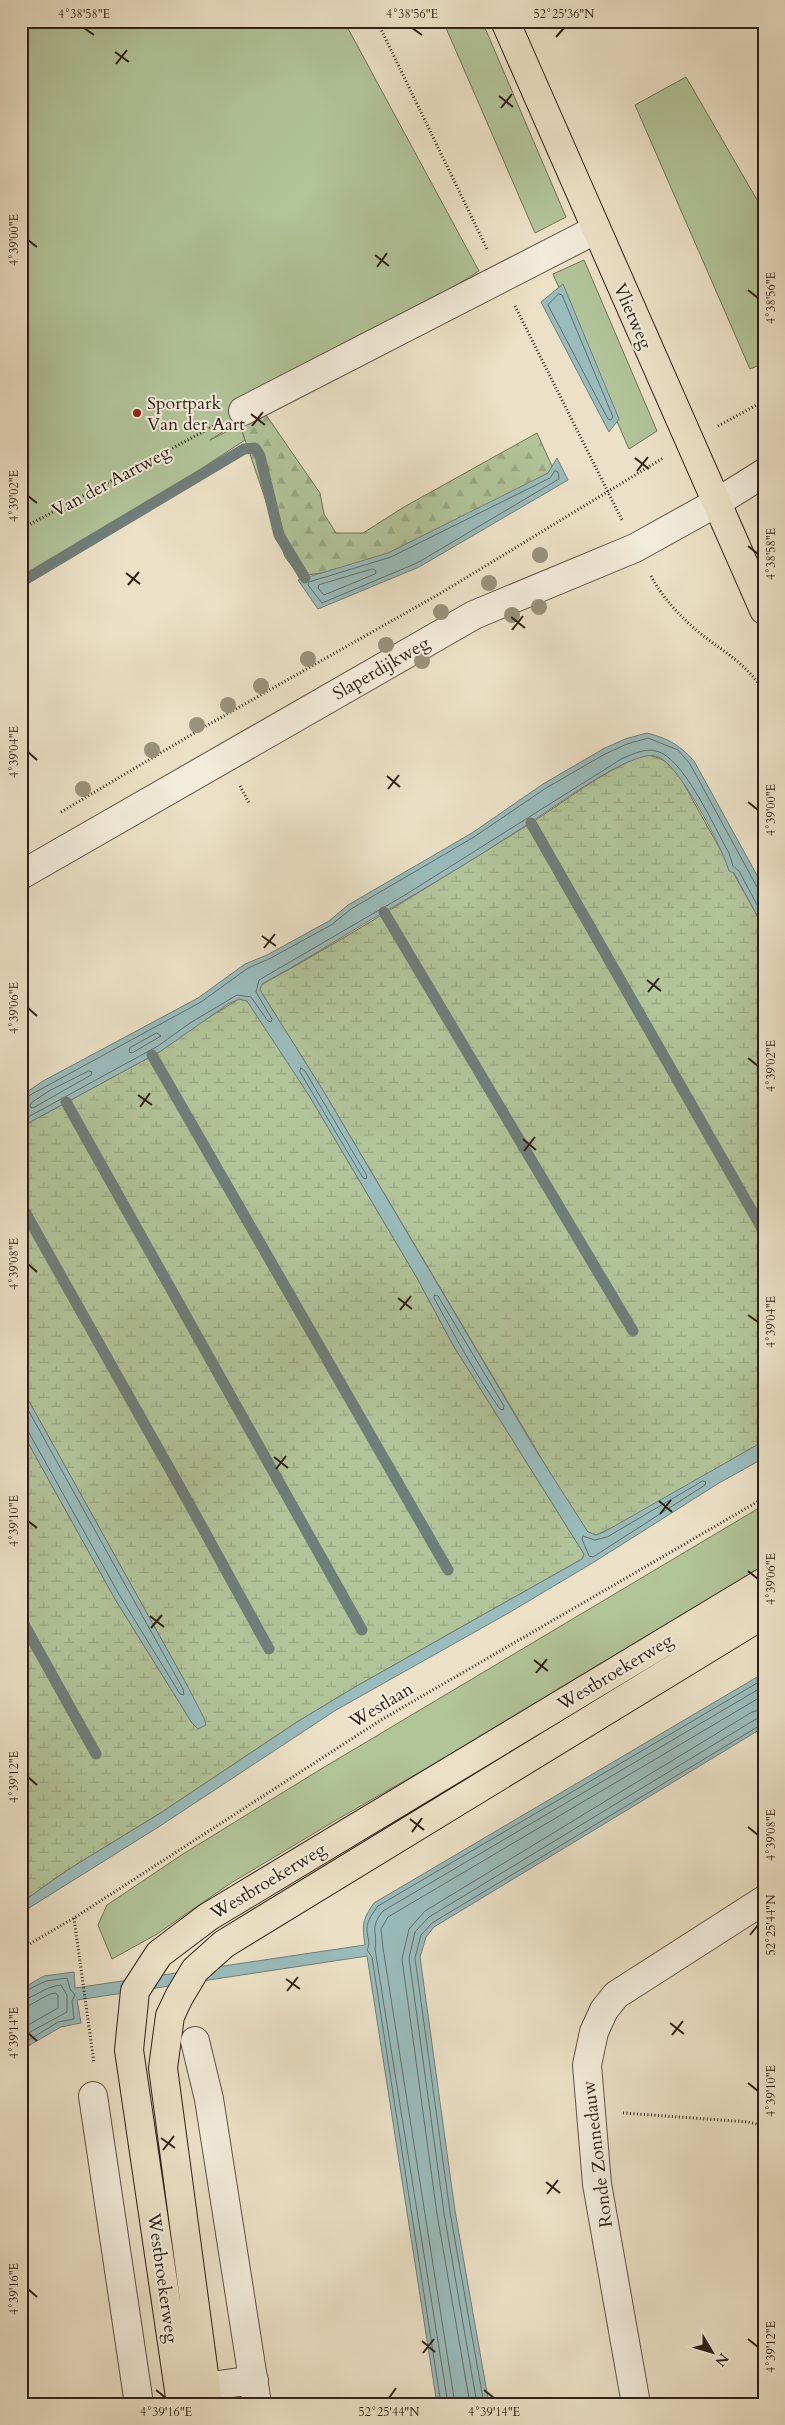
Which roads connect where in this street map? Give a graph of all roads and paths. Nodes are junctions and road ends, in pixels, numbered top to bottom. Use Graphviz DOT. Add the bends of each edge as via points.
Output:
graph roads {
  1 [pos="505,21"];
  2 [pos="595,230"];
  3 [pos="764,401"];
  4 [pos="243,411"];
  5 [pos="689,442"];
  6 [pos="757,477"];
  7 [pos="608,491"];
  8 [pos="716,503"];
  9 [pos="21,529"];
  10 [pos="635,548"];
  11 [pos="764,610"];
  12 [pos="764,693"];
  13 [pos="55,815"];
  14 [pos="21,875"];
  15 [pos="764,1498"];
  16 [pos="764,1582"];
  17 [pos="764,1614"];
  18 [pos="764,1900"];
  19 [pos="74,1918"];
  20 [pos="21,1949"];
  21 [pos="195,2041"];
  22 [pos="93,2096"];
  23 [pos="590,2112"];
  24 [pos="764,2126"];
  25 [pos="255,2392"];
  26 [pos="193,2396"];
  27 [pos="139,2404"];
  28 [pos="636,2404"];
  1 -- 2 [label="main road, Vlietweg"];
  2 -- 4 [label="street"];
  2 -- 5 [label="main road, Vlietweg"];
  3 -- 5 [label="path"];
  4 -- 9 [label="path, Van der Aartweg"];
  5 -- 7 [label="path"];
  5 -- 8 [label="main road, Vlietweg"];
  6 -- 8 [label="street, Slaperdijkweg"];
  7 -- 10 [label="path"];
  7 -- 13 [label="path" via="441,593"];
  8 -- 10 [label="street, Slaperdijkweg"];
  8 -- 11 [label="main road, Vlietweg"];
  10 -- 12 [label="path" via="670,606 740,662"];
  10 -- 14 [label="street, Slaperdijkweg" via="474,614"];
  15 -- 19 [label="path, Westlaan" via="381,1720"];
  16 -- 26 [label="main road, Westbroekerweg" via="216,1912 159,1954 135,1990 130,2050"];
  17 -- 26 [label="main road, Westbroekerweg" via="224,1944 195,1970 170,2016 163,2068"];
  18 -- 23 [label="street, Ronde Zonnedauw" via="634,1982 604,2010 594,2032 587,2065"];
  19 -- 20 [label="path, Westlaan"];
  19 -- 22 [label="path" via="97,2083"];
  21 -- 25 [label="street" via="209,2099"];
  22 -- 27 [label="street"];
  23 -- 24 [label="path" via="659,2115"];
  23 -- 28 [label="street, Ronde Zonnedauw" via="597,2184"];
  25 -- 26 [label="street"];
}
